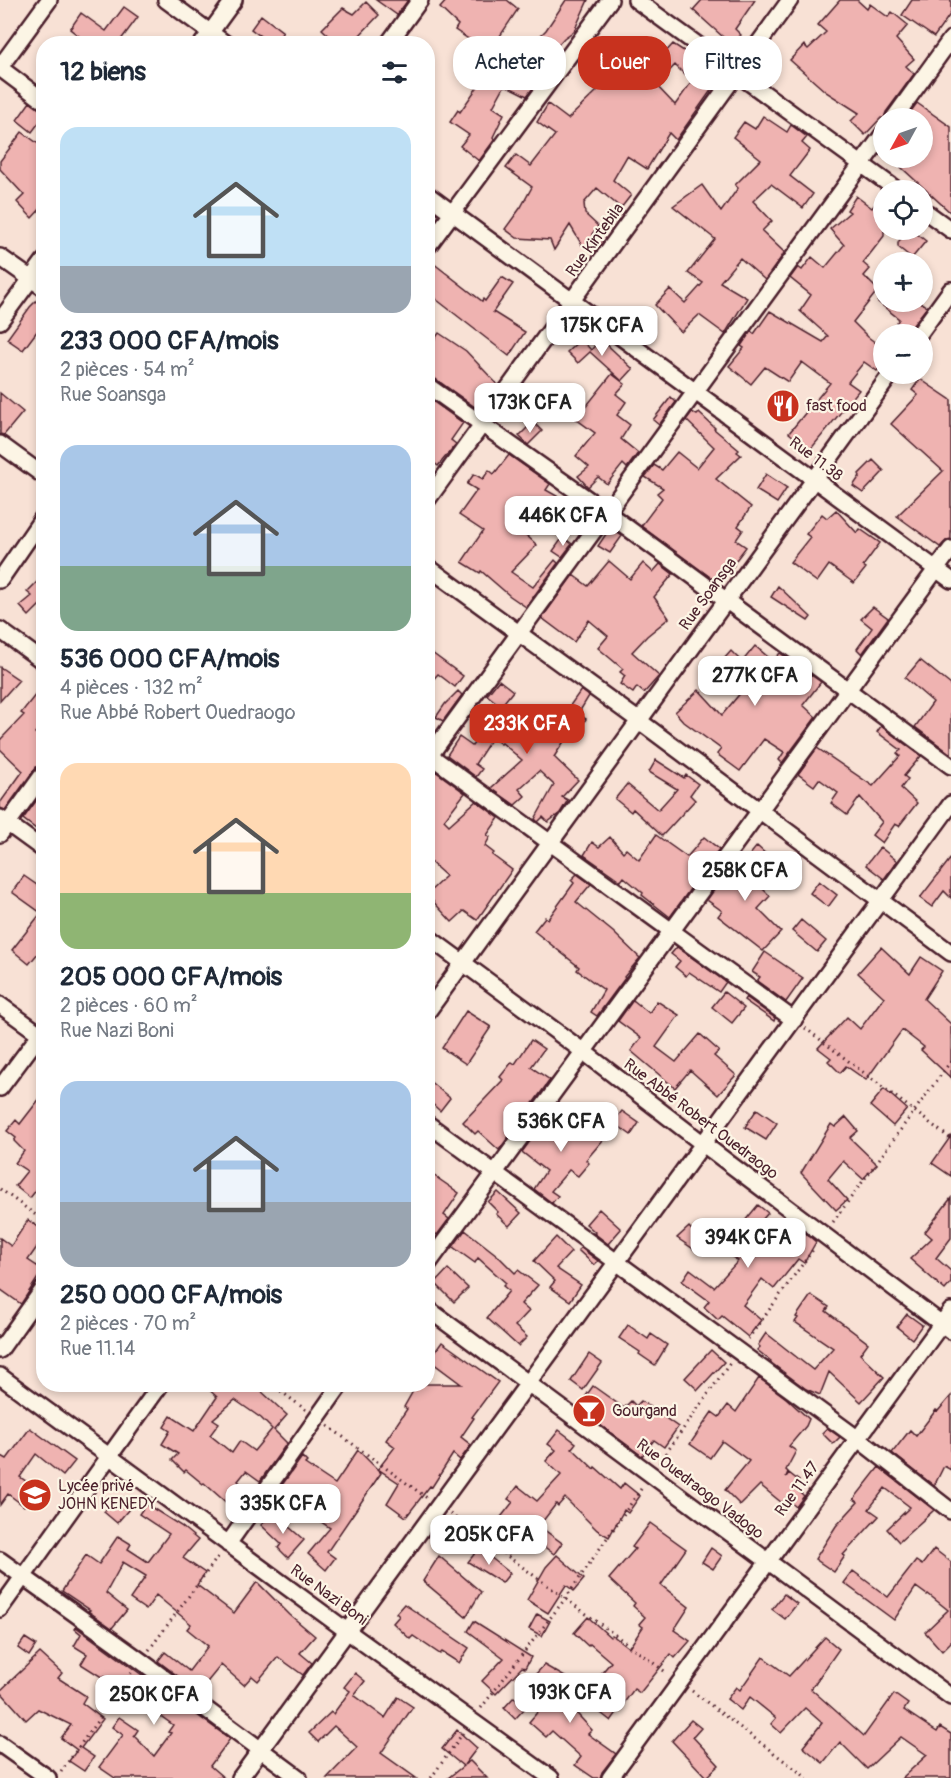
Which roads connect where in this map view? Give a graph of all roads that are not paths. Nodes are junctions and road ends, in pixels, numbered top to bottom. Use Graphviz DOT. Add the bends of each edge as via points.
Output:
graph roads {
  1 [pos="49,0"];
  2 [pos="166,0"];
  3 [pos="234,0"];
  4 [pos="420,0"];
  5 [pos="610,0"];
  6 [pos="636,0"];
  7 [pos="790,0"];
  8 [pos="204,36"];
  9 [pos="207,36"];
  10 [pos="394,36"];
  11 [pos="686,36"];
  12 [pos="764,36"];
  13 [pos="951,39"];
  14 [pos="0,68"];
  15 [pos="726,90"];
  16 [pos="761,90"];
  17 [pos="36,95"];
  18 [pos="901,108"];
  19 [pos="873,148"];
  20 [pos="861,164"];
  21 [pos="883,180"];
  22 [pos="435,200"];
  23 [pos="452,213"];
  24 [pos="933,217"];
  25 [pos="951,230"];
  26 [pos="435,236"];
  27 [pos="0,257"];
  28 [pos="36,271"];
  29 [pos="30,278"];
  30 [pos="36,282"];
  31 [pos="951,290"];
  32 [pos="573,301"];
  33 [pos="0,321"];
  34 [pos="926,324"];
  35 [pos="884,384"];
  36 [pos="435,391"];
  37 [pos="694,391"];
  38 [pos="483,425"];
  39 [pos="0,444"];
  40 [pos="36,470"];
  41 [pos="814,480"];
  42 [pos="435,490"];
  43 [pos="606,512"];
  44 [pos="36,528"];
  45 [pos="951,549"];
  46 [pos="936,570"];
  47 [pos="435,572"];
  48 [pos="0,580"];
  49 [pos="951,580"];
  50 [pos="726,600"];
  51 [pos="0,630"];
  52 [pos="517,633"];
  53 [pos="36,656"];
  54 [pos="849,690"];
  55 [pos="638,720"];
  56 [pos="435,746"];
  57 [pos="435,761"];
  58 [pos="951,766"];
  59 [pos="36,783"];
  60 [pos="951,804"];
  61 [pos="760,811"];
  62 [pos="2,825"];
  63 [pos="549,844"];
  64 [pos="36,845"];
  65 [pos="880,899"];
  66 [pos="671,932"];
  67 [pos="435,942"];
  68 [pos="951,953"];
  69 [pos="463,961"];
  70 [pos="435,1001"];
  71 [pos="0,1005"];
  72 [pos="794,1020"];
  73 [pos="36,1029"];
  74 [pos="36,1041"];
  75 [pos="584,1052"];
  76 [pos="0,1088"];
  77 [pos="435,1129"];
  78 [pos="702,1143"];
  79 [pos="494,1173"];
  80 [pos="435,1254"];
  81 [pos="615,1263"];
  82 [pos="36,1299"];
  83 [pos="951,1311"];
  84 [pos="435,1315"];
  85 [pos="946,1327"];
  86 [pos="0,1350"];
  87 [pos="0,1376"];
  88 [pos="527,1384"];
  89 [pos="155,1392"];
  90 [pos="335,1392"];
  91 [pos="857,1438"];
  92 [pos="110,1456"];
  93 [pos="951,1510"];
  94 [pos="228,1544"];
  95 [pos="0,1560"];
  96 [pos="767,1561"];
  97 [pos="23,1576"];
  98 [pos="0,1609"];
  99 [pos="347,1631"];
  100 [pos="951,1697"];
  101 [pos="0,1744"];
  102 [pos="261,1750"];
  103 [pos="48,1778"];
  104 [pos="240,1778"];
  105 [pos="300,1778"];
  106 [pos="551,1778"];
  107 [pos="610,1778"];
  1 -- 14 [label="street"];
  2 -- 8 [label="street"];
  3 -- 9 [label="street"];
  4 -- 10 [label="street"];
  5 -- 23 [label="street"];
  6 -- 11 [label="street"];
  7 -- 12 [label="street, Rue Kintebila"];
  13 -- 18 [label="street"];
  14 -- 17 [label="street"];
  15 -- 32 [label="street, Rue Kintebila"];
  16 -- 20 [label="street"];
  19 -- 20 [label="street"];
  20 -- 21 [label="street"];
  20 -- 37 [label="street"];
  22 -- 23 [label="street, Rue 11.38"];
  23 -- 26 [label="street"];
  23 -- 32 [label="street, Rue 11.38"];
  24 -- 25 [label="street"];
  27 -- 29 [label="street"];
  28 -- 29 [label="street"];
  29 -- 30 [label="street"];
  29 -- 33 [label="street"];
  31 -- 34 [label="street"];
  32 -- 37 [label="street, Rue 11.38"];
  32 -- 38 [label="street, Rue Kintebila"];
  35 -- 41 [label="street, Rue Soansga"];
  36 -- 38 [label="street"];
  37 -- 41 [label="street, Rue 11.38"];
  37 -- 43 [label="street"];
  38 -- 42 [label="street, Rue Kintebila"];
  38 -- 43 [label="street"];
  39 -- 40 [label="street"];
  41 -- 46 [label="street, Rue 11.38"];
  41 -- 50 [label="street, Rue Soansga"];
  43 -- 50 [label="street"];
  43 -- 52 [label="street"];
  44 -- 48 [label="street"];
  45 -- 46 [label="street"];
  46 -- 49 [label="street, Rue 11.38"];
  46 -- 54 [label="street"];
  47 -- 52 [label="street"];
  50 -- 54 [label="street"];
  50 -- 55 [label="street, Rue Soansga"];
  51 -- 53 [label="street"];
  52 -- 55 [label="street"];
  52 -- 56 [label="street"];
  54 -- 58 [label="street"];
  54 -- 61 [label="street"];
  55 -- 61 [label="street"];
  55 -- 63 [label="street, Rue Soansga"];
  57 -- 63 [label="street"];
  59 -- 62 [label="street"];
  60 -- 65 [label="street"];
  61 -- 65 [label="street"];
  61 -- 66 [label="street"];
  62 -- 64 [label="street"];
  63 -- 66 [label="street"];
  63 -- 69 [label="street, Rue Soansga"];
  65 -- 68 [label="street"];
  65 -- 72 [label="street"];
  66 -- 72 [label="street"];
  66 -- 75 [label="street"];
  67 -- 69 [label="street, Rue Abbé Robert Ouedraogo"];
  69 -- 70 [label="street, Rue Soansga"];
  69 -- 75 [label="street, Rue Abbé Robert Ouedraogo"];
  71 -- 73 [label="street"];
  72 -- 78 [label="street"];
  74 -- 76 [label="street"];
  75 -- 78 [label="street, Rue Abbé Robert Ouedraogo"];
  75 -- 79 [label="street"];
  77 -- 79 [label="street"];
  78 -- 81 [label="street"];
  78 -- 85 [label="street, Rue Abbé Robert Ouedraogo"];
  79 -- 80 [label="street"];
  79 -- 81 [label="street"];
  81 -- 88 [label="street"];
  81 -- 91 [label="street"];
  82 -- 86 [label="street"];
  83 -- 85 [label="street, Rue 11.47"];
  84 -- 88 [label="street, Rue Ouedraogo Vadogo"];
  85 -- 91 [label="street, Rue 11.47"];
  87 -- 92 [label="street, Rue Nazi Boni"];
  88 -- 96 [label="street, Rue Ouedraogo Vadogo"];
  88 -- 99 [label="street"];
  89 -- 92 [label="street"];
  90 -- 94 [label="street"];
  91 -- 93 [label="street"];
  91 -- 96 [label="street, Rue 11.47"];
  92 -- 94 [label="street, Rue Nazi Boni"];
  92 -- 97 [label="street"];
  94 -- 99 [label="street, Rue Nazi Boni"];
  95 -- 97 [label="street"];
  96 -- 100 [label="street, Rue Ouedraogo Vadogo"];
  96 -- 107 [label="street, Rue 11.47"];
  97 -- 98 [label="street"];
  97 -- 102 [label="street"];
  99 -- 102 [label="street"];
  99 -- 106 [label="street, Rue Nazi Boni"];
  101 -- 103 [label="street"];
  102 -- 104 [label="street"];
  102 -- 105 [label="street"];
}
